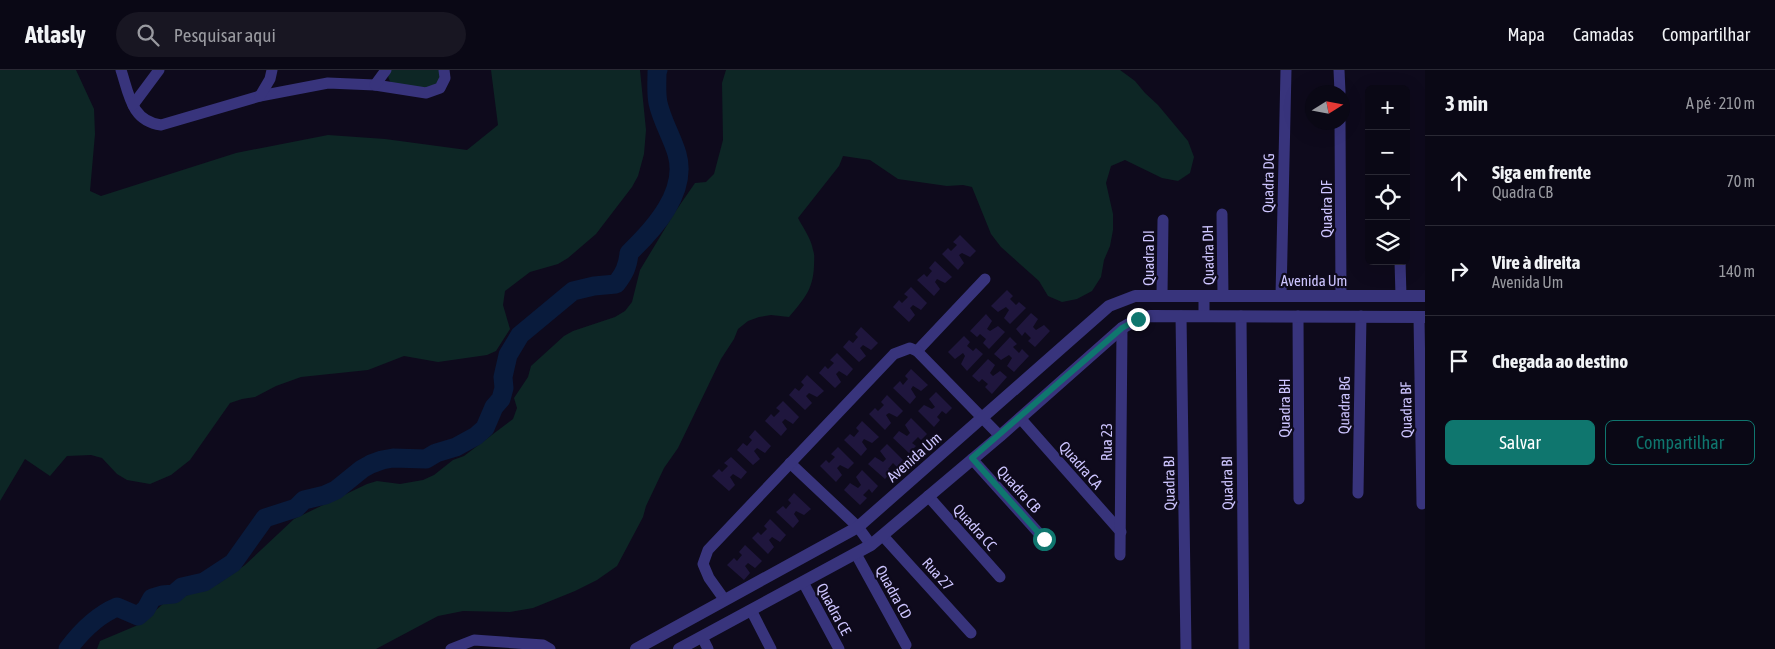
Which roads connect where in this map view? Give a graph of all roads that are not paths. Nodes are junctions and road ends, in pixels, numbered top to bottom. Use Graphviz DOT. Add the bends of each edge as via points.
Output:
graph roads {
  1 [pos="122,70"];
  2 [pos="159,70"];
  3 [pos="272,70"];
  4 [pos="386,70"];
  5 [pos="444,70"];
  6 [pos="1286,70"];
  7 [pos="1340,70"];
  8 [pos="375,85"];
  9 [pos="1340,85"];
  10 [pos="260,96"];
  11 [pos="133,105"];
  12 [pos="1340,130"];
  13 [pos="1222,214"];
  14 [pos="1163,220"];
  15 [pos="1400,265"];
  16 [pos="985,280"];
  17 [pos="1162,296"];
  18 [pos="1204,296"];
  19 [pos="1223,296"];
  20 [pos="1281,296"];
  21 [pos="1341,296"];
  22 [pos="1402,296"];
  23 [pos="1425,296"];
  24 [pos="1182,316"];
  25 [pos="1204,316"];
  26 [pos="1241,316"];
  27 [pos="1298,316"];
  28 [pos="1360,316"];
  29 [pos="1422,317"];
  30 [pos="1122,328"];
  31 [pos="917,351"];
  32 [pos="983,418"];
  33 [pos="1020,418"];
  34 [pos="1000,436"];
  35 [pos="972,458"];
  36 [pos="790,463"];
  37 [pos="1358,494"];
  38 [pos="928,496"];
  39 [pos="1299,499"];
  40 [pos="1422,504"];
  41 [pos="858,527"];
  42 [pos="1120,532"];
  43 [pos="883,536"];
  44 [pos="1044,539"];
  45 [pos="871,545"];
  46 [pos="856,554"];
  47 [pos="1120,556"];
  48 [pos="1000,577"];
  49 [pos="803,582"];
  50 [pos="724,599"];
  51 [pos="751,610"];
  52 [pos="971,633"];
  53 [pos="702,637"];
  54 [pos="906,644"];
  55 [pos="451,649"];
  56 [pos="550,649"];
  57 [pos="636,649"];
  58 [pos="679,649"];
  59 [pos="708,649"];
  60 [pos="771,649"];
  61 [pos="839,649"];
  62 [pos="1186,649"];
  63 [pos="1244,649"];
  1 -- 11 [label="street"];
  2 -- 11 [label="street"];
  3 -- 10 [label="street"];
  4 -- 8 [label="street"];
  5 -- 8 [label="street" via="440,88 426,93"];
  6 -- 20 [label="street, Quadra DG"];
  7 -- 9 [label="street"];
  8 -- 10 [label="street" via="328,83"];
  10 -- 11 [label="street" via="161,125 150,124"];
  12 -- 21 [label="street, Quadra DF"];
  13 -- 19 [label="street, Quadra DH"];
  14 -- 17 [label="street, Quadra DI"];
  15 -- 22 [label="street"];
  16 -- 31 [label="street"];
  17 -- 18 [label="street, Avenida Um"];
  17 -- 32 [label="street, Avenida Um" via="1134,296 1109,306"];
  18 -- 19 [label="street, Avenida Um"];
  18 -- 25 [label="street"];
  19 -- 20 [label="street, Avenida Um"];
  20 -- 21 [label="street, Avenida Um"];
  21 -- 22 [label="street, Avenida Um"];
  22 -- 23 [label="street, Avenida Um"];
  24 -- 25 [label="street"];
  24 -- 30 [label="street" via="1150,316"];
  24 -- 62 [label="street, Quadra BJ"];
  25 -- 26 [label="street"];
  26 -- 27 [label="street"];
  26 -- 63 [label="street, Quadra BI"];
  27 -- 28 [label="street"];
  27 -- 39 [label="street, Quadra BH"];
  28 -- 29 [label="street"];
  28 -- 37 [label="street, Quadra BG"];
  29 -- 40 [label="street, Quadra BF"];
  30 -- 33 [label="street"];
  30 -- 42 [label="street, Rua 23"];
  31 -- 32 [label="street"];
  31 -- 36 [label="street" via="910,348 894,354"];
  32 -- 34 [label="street"];
  32 -- 41 [label="street, Avenida Um"];
  33 -- 34 [label="street"];
  33 -- 42 [label="street, Quadra CA"];
  34 -- 35 [label="street"];
  35 -- 38 [label="street"];
  35 -- 44 [label="street, Quadra CB"];
  36 -- 41 [label="street"];
  36 -- 50 [label="street" via="708,550 703,564"];
  38 -- 43 [label="street"];
  38 -- 48 [label="street, Quadra CC"];
  41 -- 45 [label="street"];
  41 -- 50 [label="street, Avenida Um"];
  42 -- 47 [label="street, Rua 23"];
  43 -- 45 [label="street"];
  43 -- 52 [label="street, Rua 27"];
  45 -- 46 [label="street"];
  46 -- 49 [label="street"];
  46 -- 54 [label="street, Quadra CD"];
  49 -- 51 [label="street"];
  49 -- 61 [label="street, Quadra CE"];
  50 -- 57 [label="street, Avenida Um"];
  51 -- 53 [label="street"];
  51 -- 60 [label="street"];
  53 -- 58 [label="street"];
  53 -- 59 [label="street"];
  55 -- 56 [label="street" via="474,640 544,645"];
}
